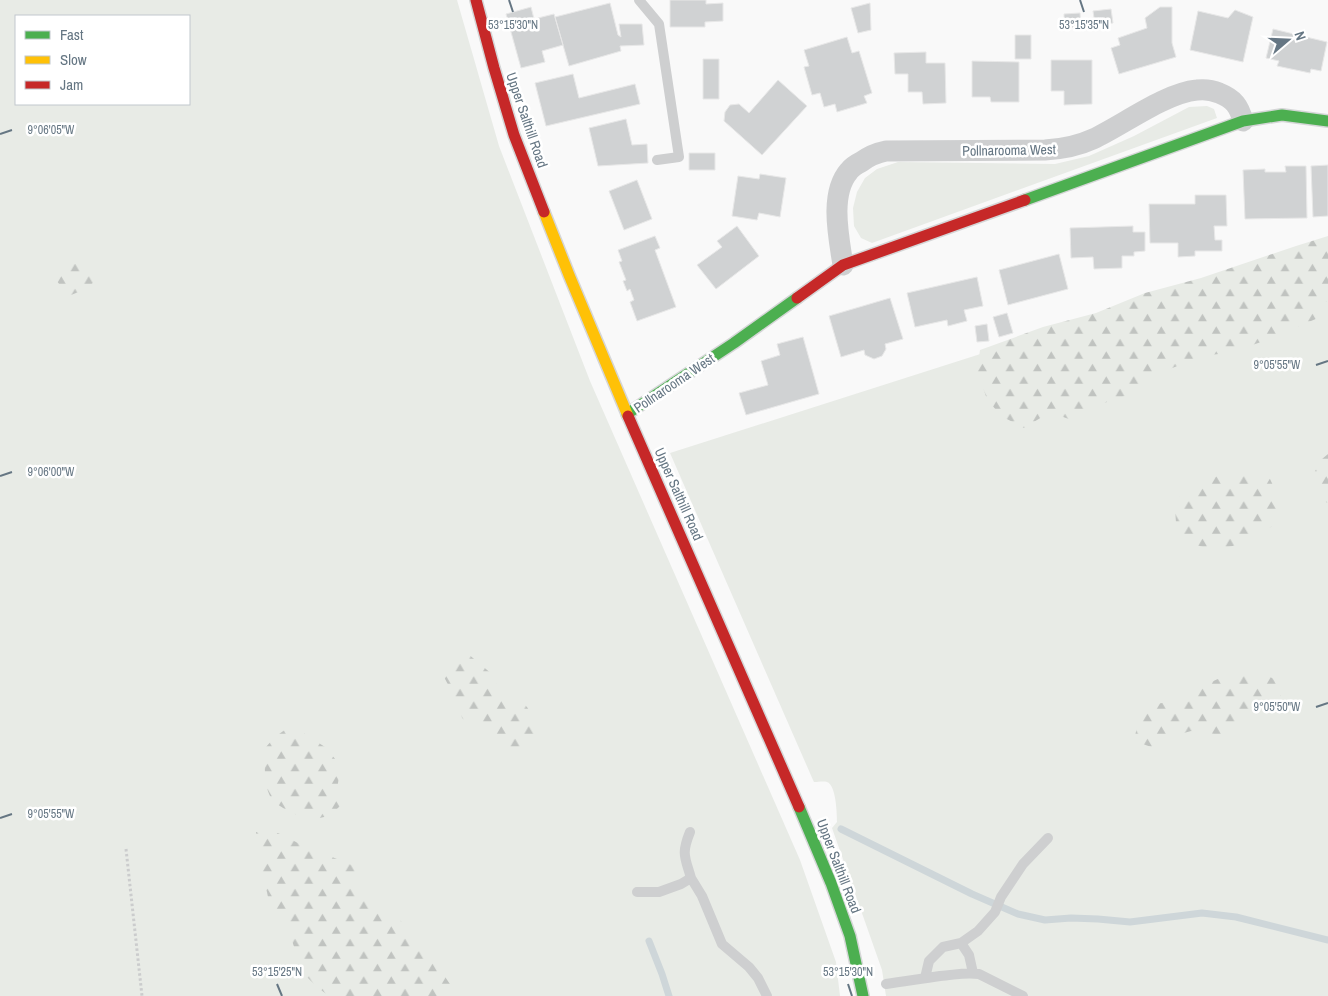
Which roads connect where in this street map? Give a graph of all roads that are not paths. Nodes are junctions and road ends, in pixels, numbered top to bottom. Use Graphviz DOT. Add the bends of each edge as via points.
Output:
graph roads {
  1 [pos="476,0"];
  2 [pos="639,0"];
  3 [pos="1243,121"];
  4 [pos="1328,121"];
  5 [pos="657,160"];
  6 [pos="843,265"];
  7 [pos="627,414"];
  8 [pos="690,832"];
  9 [pos="1048,838"];
  10 [pos="691,878"];
  11 [pos="637,892"];
  12 [pos="961,943"];
  13 [pos="973,973"];
  14 [pos="925,978"];
  15 [pos="886,984"];
  16 [pos="767,996"];
  17 [pos="863,996"];
  18 [pos="1023,996"];
  1 -- 7 [label="main road, Upper Salthill Road" via="514,135"];
  2 -- 5 [label="lane" via="659,24 679,157"];
  3 -- 4 [label="main road, Pollnarooma West" via="1282,115"];
  3 -- 6 [label="main road, Pollnarooma West"];
  3 -- 6 [label="street, Pollnarooma West" via="1239,107 1226,96 1199,89 1172,97 1094,139 1071,147 876,153 848,172 841,185 837,219"];
  6 -- 7 [label="main road, Pollnarooma West"];
  7 -- 17 [label="main road, Upper Salthill Road" via="831,883 850,936"];
  8 -- 10 [label="lane" via="684,849"];
  9 -- 12 [label="lane" via="1023,864 995,912 978,931"];
  10 -- 11 [label="lane" via="659,892"];
  10 -- 16 [label="lane" via="722,944 749,967"];
  12 -- 13 [label="lane" via="969,955"];
  12 -- 14 [label="lane" via="943,947 929,961"];
  13 -- 14 [label="lane"];
  13 -- 18 [label="lane"];
  14 -- 15 [label="lane"];
}
